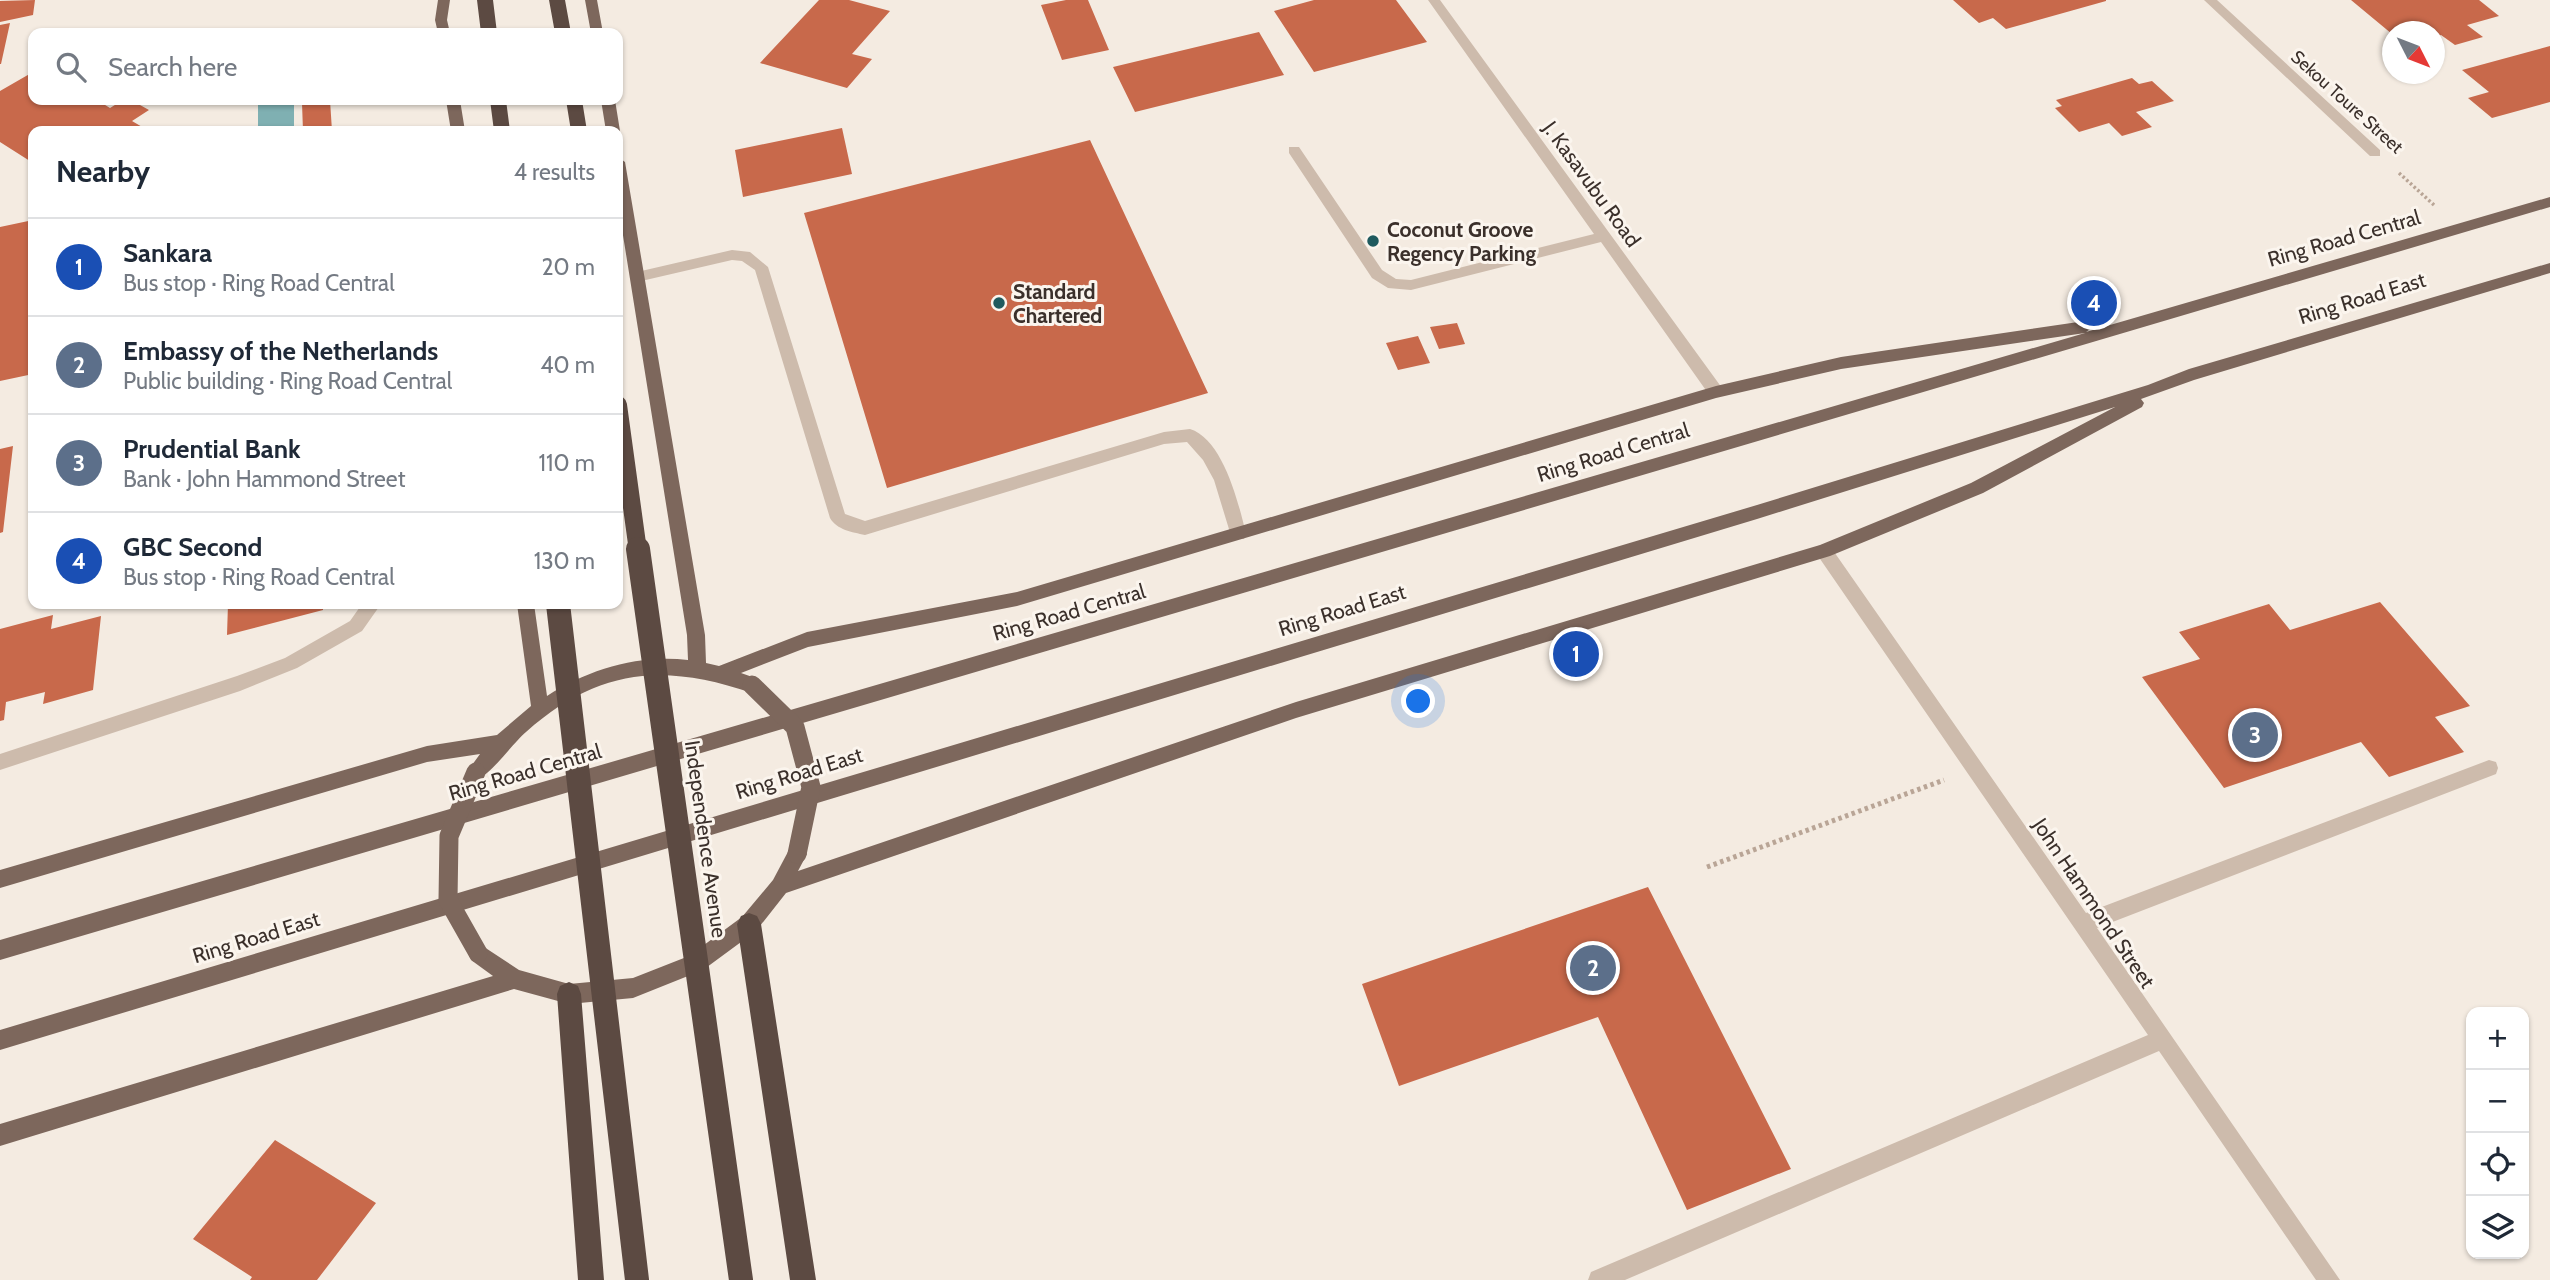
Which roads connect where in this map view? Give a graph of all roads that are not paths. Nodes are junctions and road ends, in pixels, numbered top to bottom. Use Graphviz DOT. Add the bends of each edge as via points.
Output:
graph roads {
  1 [pos="444,0"];
  2 [pos="485,0"];
  3 [pos="557,0"];
  4 [pos="591,0"];
  5 [pos="1434,0"];
  6 [pos="2210,0"];
  7 [pos="443,28"];
  8 [pos="488,28"];
  9 [pos="562,28"];
  10 [pos="596,28"];
  11 [pos="454,105"];
  12 [pos="499,105"];
  13 [pos="609,105"];
  14 [pos="575,106"];
  15 [pos="457,126"];
  16 [pos="501,126"];
  17 [pos="578,126"];
  18 [pos="612,126"];
  19 [pos="1294,149"];
  20 [pos="2375,153"];
  21 [pos="623,192"];
  22 [pos="2550,202"];
  23 [pos="1605,236"];
  24 [pos="2550,268"];
  25 [pos="637,277"];
  26 [pos="2151,318"];
  27 [pos="2189,375"];
  28 [pos="1716,392"];
  29 [pos="623,441"];
  30 [pos="1238,534"];
  31 [pos="1824,551"];
  32 [pos="368,609"];
  33 [pos="526,609"];
  34 [pos="559,609"];
  35 [pos="697,666"];
  36 [pos="724,672"];
  37 [pos="540,709"];
  38 [pos="499,743"];
  39 [pos="0,762"];
  40 [pos="2489,768"];
  41 [pos="0,879"];
  42 [pos="780,886"];
  43 [pos="749,923"];
  44 [pos="2082,924"];
  45 [pos="0,950"];
  46 [pos="514,979"];
  47 [pos="569,994"];
  48 [pos="0,1040"];
  49 [pos="2161,1040"];
  50 [pos="0,1135"];
  51 [pos="591,1280"];
  52 [pos="637,1280"];
  53 [pos="741,1280"];
  54 [pos="803,1280"];
  55 [pos="1599,1280"];
  56 [pos="2329,1280"];
  1 -- 7 [label="main road"];
  2 -- 8 [label="highway"];
  3 -- 9 [label="highway"];
  4 -- 10 [label="main road"];
  5 -- 23 [label="street, J. Kasavubu Road"];
  6 -- 20 [label="street, Sekou Toure Street"];
  11 -- 15 [label="main road"];
  12 -- 16 [label="highway"];
  13 -- 18 [label="main road"];
  14 -- 17 [label="highway"];
  19 -- 23 [label="street" via="1377,274 1393,284 1411,285"];
  21 -- 25 [label="main road"];
  22 -- 26 [label="main road, Ring Road Central"];
  23 -- 28 [label="street, J. Kasavubu Road"];
  24 -- 27 [label="main road, Ring Road East"];
  25 -- 30 [label="street" via="732,256 745,256 761,267 838,518 850,525 865,528 1164,438 1191,435 1205,447 1228,491"];
  25 -- 35 [label="main road" via="696,635"];
  26 -- 28 [label="main road, Ring Road Central" via="1841,363"];
  26 -- 45 [label="main road, Ring Road Central"];
  27 -- 31 [label="main road" via="1977,488"];
  27 -- 48 [label="main road, Ring Road East" via="2113,402"];
  28 -- 30 [label="main road, Ring Road Central"];
  29 -- 53 [label="highway, Independence Avenue, bridge"];
  30 -- 36 [label="main road, Ring Road Central" via="1017,599 807,640"];
  31 -- 42 [label="main road" via="1296,710"];
  31 -- 44 [label="street, John Hammond Street"];
  32 -- 39 [label="street" via="356,626 291,663"];
  33 -- 37 [label="main road"];
  34 -- 52 [label="highway, bridge"];
  35 -- 36 [label="main road"];
  35 -- 37 [label="main road" via="617,672"];
  36 -- 42 [label="main road, bridge" via="752,685 795,727 811,787 797,855"];
  37 -- 38 [label="main road"];
  38 -- 41 [label="main road" via="427,754"];
  38 -- 46 [label="main road, bridge" via="476,772 449,836 448,900 478,953"];
  40 -- 44 [label="street"];
  42 -- 43 [label="main road"];
  43 -- 47 [label="main road" via="696,963 633,988"];
  43 -- 54 [label="highway"];
  44 -- 49 [label="street, John Hammond Street"];
  46 -- 47 [label="main road"];
  46 -- 50 [label="main road"];
  47 -- 51 [label="highway"];
  49 -- 55 [label="street"];
  49 -- 56 [label="street, John Hammond Street"];
}
